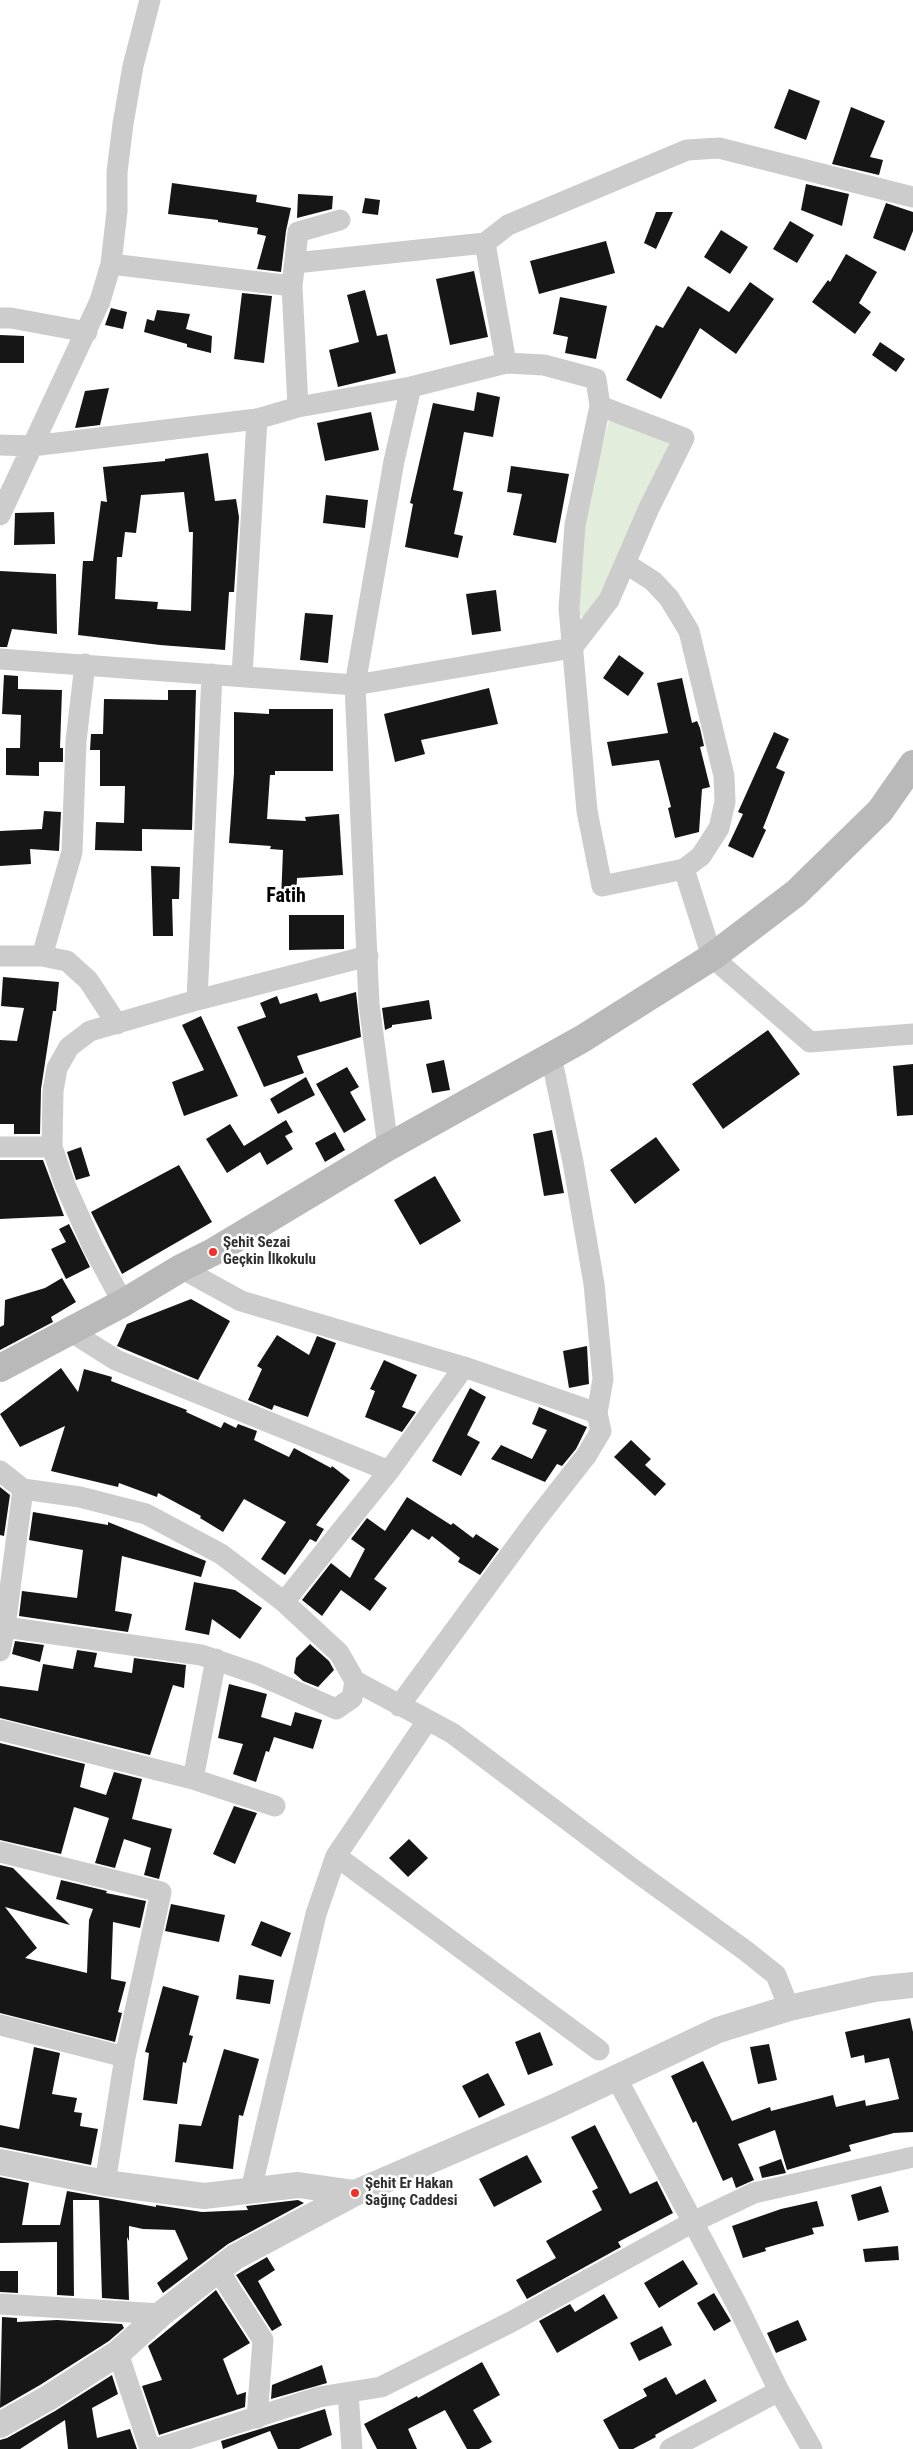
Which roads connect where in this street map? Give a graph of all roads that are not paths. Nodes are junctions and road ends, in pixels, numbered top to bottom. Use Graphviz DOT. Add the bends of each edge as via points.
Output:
graph roads {
  1 [pos="150,0"];
  2 [pos="913,197"];
  3 [pos="340,220"];
  4 [pos="485,243"];
  5 [pos="295,263"];
  6 [pos="110,264"];
  7 [pos="292,286"];
  8 [pos="0,318"];
  9 [pos="87,332"];
  10 [pos="506,362"];
  11 [pos="411,387"];
  12 [pos="600,406"];
  13 [pos="298,408"];
  14 [pos="256,419"];
  15 [pos="0,446"];
  16 [pos="32,446"];
  17 [pos="0,516"];
  18 [pos="625,563"];
  19 [pos="572,648"];
  20 [pos="0,659"];
  21 [pos="85,664"];
  22 [pos="212,674"];
  23 [pos="242,676"];
  24 [pos="355,685"];
  25 [pos="913,764"];
  26 [pos="684,869"];
  27 [pos="0,956"];
  28 [pos="42,956"];
  29 [pos="368,956"];
  30 [pos="712,957"];
  31 [pos="197,1000"];
  32 [pos="117,1024"];
  33 [pos="913,1034"];
  34 [pos="551,1056"];
  35 [pos="0,1147"];
  36 [pos="52,1147"];
  37 [pos="388,1147"];
  38 [pos="181,1268"];
  39 [pos="123,1303"];
  40 [pos="70,1331"];
  41 [pos="464,1367"];
  42 [pos="0,1368"];
  43 [pos="597,1413"];
  44 [pos="0,1471"];
  45 [pos="388,1471"];
  46 [pos="23,1489"];
  47 [pos="284,1602"];
  48 [pos="5,1627"];
  49 [pos="0,1651"];
  50 [pos="216,1659"];
  51 [pos="355,1681"];
  52 [pos="399,1706"];
  53 [pos="428,1722"];
  54 [pos="0,1730"];
  55 [pos="193,1779"];
  56 [pos="275,1806"];
  57 [pos="0,1852"];
  58 [pos="336,1856"];
  59 [pos="913,1985"];
  60 [pos="789,2008"];
  61 [pos="0,2025"];
  62 [pos="599,2050"];
  63 [pos="125,2056"];
  64 [pos="616,2077"];
  65 [pos="913,2157"];
  66 [pos="0,2162"];
  67 [pos="105,2183"];
  68 [pos="251,2190"];
  69 [pos="355,2193"];
  70 [pos="693,2222"];
  71 [pos="218,2270"];
  72 [pos="0,2304"];
  73 [pos="160,2314"];
  74 [pos="118,2354"];
  75 [pos="779,2391"];
  76 [pos="348,2393"];
  77 [pos="257,2418"];
  78 [pos="0,2425"];
  79 [pos="150,2449"];
  80 [pos="156,2449"];
  81 [pos="352,2449"];
  82 [pos="670,2449"];
  83 [pos="812,2449"];
  1 -- 6 [label="street" via="133,66 123,124"];
  2 -- 4 [label="street" via="719,148 688,150 508,225"];
  3 -- 5 [label="street" via="298,232"];
  4 -- 5 [label="street"];
  4 -- 10 [label="street"];
  5 -- 7 [label="street"];
  6 -- 7 [label="street"];
  6 -- 9 [label="street"];
  7 -- 13 [label="street"];
  8 -- 9 [label="street"];
  9 -- 16 [label="street"];
  10 -- 11 [label="street"];
  10 -- 12 [label="street" via="544,365 596,379"];
  11 -- 13 [label="street"];
  11 -- 24 [label="street" via="394,461"];
  12 -- 18 [label="street" via="684,438"];
  12 -- 19 [label="street" via="575,525 569,608"];
  13 -- 14 [label="street"];
  14 -- 16 [label="street"];
  14 -- 23 [label="street"];
  15 -- 16 [label="street"];
  16 -- 17 [label="street"];
  18 -- 19 [label="street" via="609,600"];
  18 -- 26 [label="street" via="653,581 669,598 689,631 724,776 725,802 719,828 704,851"];
  19 -- 24 [label="street"];
  19 -- 26 [label="street" via="587,811 602,886"];
  20 -- 21 [label="street"];
  21 -- 22 [label="street"];
  21 -- 28 [label="street" via="76,741 72,852"];
  22 -- 23 [label="street"];
  22 -- 31 [label="street"];
  23 -- 24 [label="street"];
  24 -- 29 [label="street"];
  25 -- 30 [label="main road" via="880,812 796,894"];
  26 -- 30 [label="street"];
  27 -- 28 [label="street"];
  28 -- 32 [label="street" via="67,961 88,980"];
  29 -- 31 [label="street"];
  29 -- 37 [label="street" via="369,1004"];
  30 -- 33 [label="street" via="810,1042"];
  30 -- 34 [label="main road"];
  31 -- 32 [label="street"];
  32 -- 36 [label="street" via="83,1036 69,1047 57,1068"];
  34 -- 37 [label="main road"];
  34 -- 43 [label="street" via="594,1284 603,1379"];
  35 -- 36 [label="street"];
  36 -- 39 [label="street" via="92,1247"];
  37 -- 38 [label="main road" via="214,1252"];
  38 -- 39 [label="main road"];
  38 -- 41 [label="street" via="241,1301"];
  39 -- 40 [label="main road"];
  40 -- 42 [label="main road"];
  40 -- 45 [label="street" via="116,1360"];
  41 -- 43 [label="street"];
  41 -- 45 [label="street"];
  43 -- 52 [label="street" via="601,1431 586,1456"];
  44 -- 46 [label="street"];
  45 -- 47 [label="street"];
  46 -- 47 [label="street" via="80,1497 146,1514 220,1554"];
  46 -- 48 [label="street"];
  47 -- 51 [label="street" via="339,1653"];
  48 -- 49 [label="street"];
  48 -- 50 [label="street"];
  50 -- 51 [label="street" via="336,1709 352,1698"];
  50 -- 55 [label="street"];
  51 -- 52 [label="street"];
  52 -- 53 [label="street"];
  53 -- 58 [label="street"];
  53 -- 60 [label="street" via="452,1733 746,1951 776,1976"];
  54 -- 55 [label="street"];
  55 -- 56 [label="street"];
  57 -- 63 [label="street" via="161,1892"];
  58 -- 62 [label="street"];
  58 -- 68 [label="street" via="316,1914"];
  59 -- 60 [label="street" via="874,1989"];
  60 -- 64 [label="street" via="718,2030"];
  61 -- 63 [label="street"];
  63 -- 67 [label="street"];
  64 -- 69 [label="street"];
  64 -- 70 [label="street"];
  65 -- 70 [label="street" via="754,2192"];
  66 -- 67 [label="street"];
  67 -- 68 [label="street" via="204,2196"];
  68 -- 69 [label="street" via="298,2185"];
  69 -- 71 [label="street" via="235,2257"];
  70 -- 75 [label="street"];
  70 -- 76 [label="street" via="511,2322 381,2387"];
  71 -- 73 [label="street"];
  71 -- 77 [label="street" via="263,2340"];
  72 -- 73 [label="street"];
  73 -- 74 [label="street"];
  74 -- 78 [label="street"];
  74 -- 79 [label="street"];
  75 -- 82 [label="street"];
  75 -- 83 [label="street"];
  76 -- 77 [label="street" via="319,2397"];
  76 -- 81 [label="street"];
  77 -- 80 [label="street"];
}
